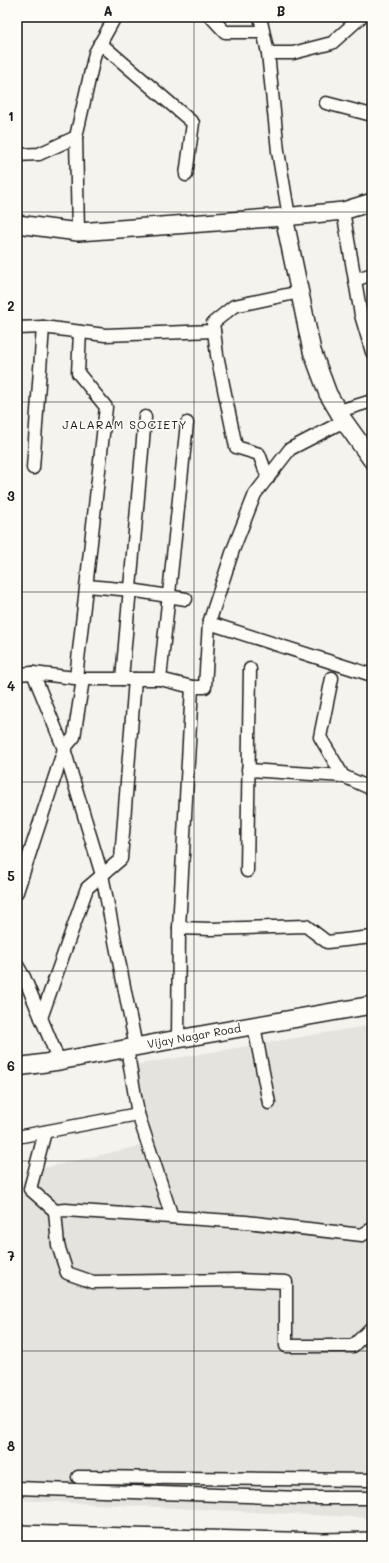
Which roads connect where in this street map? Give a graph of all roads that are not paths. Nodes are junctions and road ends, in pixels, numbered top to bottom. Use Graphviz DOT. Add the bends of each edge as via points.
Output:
graph roads {
  1 [pos="115,17"];
  2 [pos="211,17"];
  3 [pos="260,17"];
  4 [pos="361,17"];
  5 [pos="263,32"];
  6 [pos="100,43"];
  7 [pos="268,53"];
  8 [pos="326,103"];
  9 [pos="372,115"];
  10 [pos="76,137"];
  11 [pos="17,155"];
  12 [pos="186,175"];
  13 [pos="372,202"];
  14 [pos="343,211"];
  15 [pos="286,217"];
  16 [pos="17,224"];
  17 [pos="78,232"];
  18 [pos="372,274"];
  19 [pos="355,280"];
  20 [pos="300,292"];
  21 [pos="43,327"];
  22 [pos="17,328"];
  23 [pos="214,331"];
  24 [pos="80,332"];
  25 [pos="372,352"];
  26 [pos="372,401"];
  27 [pos="341,416"];
  28 [pos="146,417"];
  29 [pos="187,423"];
  30 [pos="372,460"];
  31 [pos="33,468"];
  32 [pos="268,478"];
  33 [pos="87,586"];
  34 [pos="131,590"];
  35 [pos="169,596"];
  36 [pos="186,599"];
  37 [pos="209,623"];
  38 [pos="250,669"];
  39 [pos="33,674"];
  40 [pos="372,675"];
  41 [pos="18,677"];
  42 [pos="80,678"];
  43 [pos="332,678"];
  44 [pos="122,679"];
  45 [pos="135,679"];
  46 [pos="160,679"];
  47 [pos="192,686"];
  48 [pos="64,749"];
  49 [pos="248,770"];
  50 [pos="343,776"];
  51 [pos="372,789"];
  52 [pos="247,872"];
  53 [pos="102,875"];
  54 [pos="17,892"];
  55 [pos="179,928"];
  56 [pos="372,936"];
  57 [pos="17,965"];
  58 [pos="372,1005"];
  59 [pos="41,1018"];
  60 [pos="254,1026"];
  61 [pos="178,1038"];
  62 [pos="132,1047"];
  63 [pos="59,1061"];
  64 [pos="17,1067"];
  65 [pos="269,1103"];
  66 [pos="138,1114"];
  67 [pos="45,1132"];
  68 [pos="17,1137"];
  69 [pos="56,1211"];
  70 [pos="172,1217"];
  71 [pos="372,1229"];
  72 [pos="372,1327"];
  73 [pos="78,1477"];
  74 [pos="372,1480"];
  75 [pos="17,1488"];
  76 [pos="372,1498"];
  77 [pos="17,1535"];
  78 [pos="372,1542"];
  1 -- 6 [label="street"];
  2 -- 5 [label="street" via="225,32"];
  3 -- 5 [label="street"];
  4 -- 7 [label="street" via="332,43 293,53"];
  5 -- 7 [label="street"];
  6 -- 10 [label="street" via="95,53"];
  6 -- 12 [label="street" via="193,123"];
  7 -- 15 [label="street"];
  8 -- 9 [label="street"];
  10 -- 11 [label="street" via="39,154"];
  10 -- 17 [label="street"];
  13 -- 14 [label="street"];
  14 -- 15 [label="street"];
  14 -- 19 [label="street"];
  15 -- 17 [label="street"];
  15 -- 20 [label="street"];
  16 -- 17 [label="street"];
  18 -- 19 [label="street"];
  19 -- 25 [label="street" via="361,315"];
  20 -- 23 [label="street" via="234,306 213,323"];
  20 -- 27 [label="street" via="312,351 328,394"];
  21 -- 22 [label="street"];
  21 -- 24 [label="street"];
  21 -- 31 [label="street"];
  23 -- 24 [label="street" via="105,335"];
  23 -- 32 [label="street" via="236,448 259,454"];
  24 -- 33 [label="street" via="78,373 106,407"];
  26 -- 27 [label="street"];
  27 -- 30 [label="street"];
  27 -- 32 [label="street" via="290,449"];
  28 -- 34 [label="street"];
  29 -- 35 [label="street"];
  32 -- 37 [label="street" via="255,494 232,550"];
  33 -- 34 [label="street"];
  33 -- 42 [label="street"];
  34 -- 35 [label="street"];
  34 -- 44 [label="street"];
  35 -- 36 [label="street"];
  35 -- 46 [label="street"];
  37 -- 40 [label="street"];
  37 -- 47 [label="street" via="204,687"];
  38 -- 49 [label="street"];
  39 -- 41 [label="street"];
  39 -- 42 [label="street"];
  39 -- 48 [label="street"];
  42 -- 44 [label="street"];
  42 -- 48 [label="street" via="74,737"];
  43 -- 50 [label="street" via="320,737"];
  44 -- 45 [label="street"];
  45 -- 46 [label="street"];
  45 -- 53 [label="street" via="121,859"];
  46 -- 47 [label="street"];
  47 -- 55 [label="street"];
  48 -- 53 [label="street"];
  48 -- 54 [label="street"];
  49 -- 50 [label="street"];
  49 -- 52 [label="street"];
  50 -- 51 [label="street"];
  53 -- 59 [label="street" via="87,888"];
  53 -- 62 [label="street"];
  55 -- 56 [label="street" via="211,930 306,926 327,942"];
  55 -- 61 [label="street"];
  57 -- 59 [label="street"];
  58 -- 60 [label="street, Vijay Nagar Road"];
  59 -- 63 [label="street"];
  60 -- 61 [label="street, Vijay Nagar Road"];
  60 -- 65 [label="street"];
  61 -- 62 [label="street, Vijay Nagar Road"];
  62 -- 63 [label="street, Vijay Nagar Road"];
  62 -- 66 [label="street"];
  63 -- 64 [label="street, Vijay Nagar Road"];
  66 -- 67 [label="street"];
  66 -- 70 [label="street"];
  67 -- 68 [label="street"];
  67 -- 69 [label="street" via="30,1188"];
  69 -- 70 [label="street"];
  69 -- 72 [label="street" via="58,1245 67,1273 93,1282 286,1282 286,1346 353,1346"];
  70 -- 71 [label="street" via="246,1222 362,1235"];
  73 -- 74 [label="street"];
  75 -- 76 [label="street"];
  77 -- 78 [label="main road"];
}
